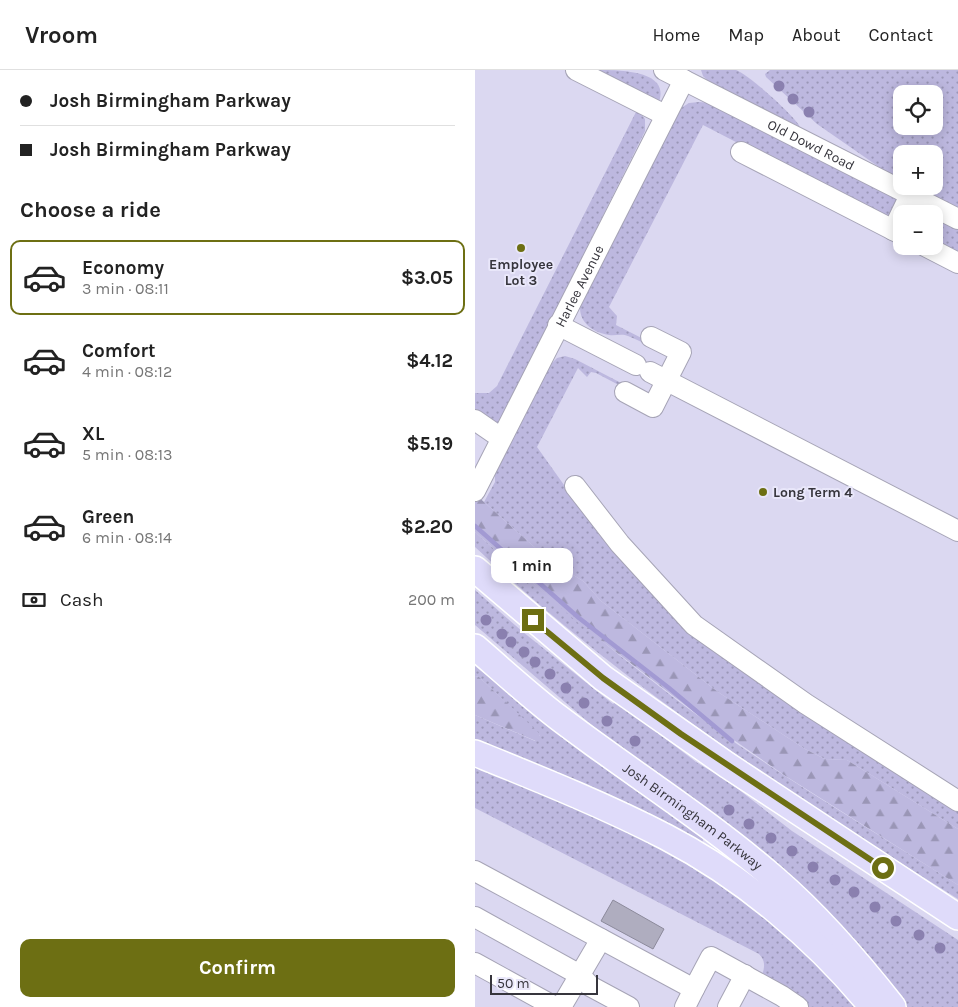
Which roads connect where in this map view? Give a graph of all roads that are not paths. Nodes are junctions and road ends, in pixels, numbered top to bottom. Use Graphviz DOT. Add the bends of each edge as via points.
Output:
graph roads {
  1 [pos="576,70"];
  2 [pos="664,70"];
  3 [pos="684,80"];
  4 [pos="665,115"];
  5 [pos="741,152"];
  6 [pos="893,186"];
  7 [pos="910,195"];
  8 [pos="906,205"];
  9 [pos="958,219"];
  10 [pos="893,230"];
  11 [pos="942,255"];
  12 [pos="958,264"];
  13 [pos="558,325"];
  14 [pos="651,337"];
  15 [pos="651,373"];
  16 [pos="625,392"];
  17 [pos="475,420"];
  18 [pos="475,432"];
  19 [pos="499,443"];
  20 [pos="575,486"];
  21 [pos="475,491"];
  22 [pos="958,531"];
  23 [pos="475,569"];
  24 [pos="475,647"];
  25 [pos="475,753"];
  26 [pos="958,801"];
  27 [pos="475,871"];
  28 [pos="899,879"];
  29 [pos="475,917"];
  30 [pos="958,917"];
  31 [pos="958,930"];
  32 [pos="601,939"];
  33 [pos="475,963"];
  34 [pos="580,975"];
  35 [pos="745,975"];
  36 [pos="694,989"];
  37 [pos="786,1003"];
  38 [pos="555,1007"];
  39 [pos="561,1007"];
  40 [pos="629,1007"];
  41 [pos="685,1007"];
  42 [pos="728,1007"];
  43 [pos="872,1007"];
  44 [pos="893,1007"];
  1 -- 4 [label="street"];
  2 -- 3 [label="street, Old Dowd Road"];
  3 -- 4 [label="street, Harlee Avenue"];
  3 -- 6 [label="street, Old Dowd Road"];
  4 -- 13 [label="street, Harlee Avenue"];
  5 -- 10 [label="street"];
  7 -- 8 [label="street"];
  7 -- 9 [label="street, Old Dowd Road"];
  11 -- 12 [label="street"];
  13 -- 15 [label="street"];
  13 -- 19 [label="street, Harlee Avenue"];
  14 -- 15 [label="street" via="681,352"];
  15 -- 16 [label="street" via="653,406"];
  15 -- 22 [label="street"];
  17 -- 19 [label="street"];
  18 -- 19 [label="street"];
  19 -- 21 [label="street, Harlee Avenue"];
  20 -- 26 [label="street" via="619,544 694,625 806,704"];
  23 -- 28 [label="main road" via="603,678"];
  24 -- 44 [label="main road, Josh Birmingham Parkway" via="557,717 774,879 866,972"];
  25 -- 43 [label="main road" via="649,829 723,871 822,952"];
  27 -- 32 [label="street"];
  28 -- 30 [label="main road"];
  28 -- 31 [label="street"];
  29 -- 34 [label="street"];
  32 -- 34 [label="street"];
  32 -- 36 [label="street"];
  33 -- 38 [label="street"];
  34 -- 39 [label="street"];
  34 -- 40 [label="street" via="590,986"];
  35 -- 36 [label="street" via="711,957"];
  35 -- 37 [label="street"];
  35 -- 42 [label="street"];
  36 -- 41 [label="street"];
}
